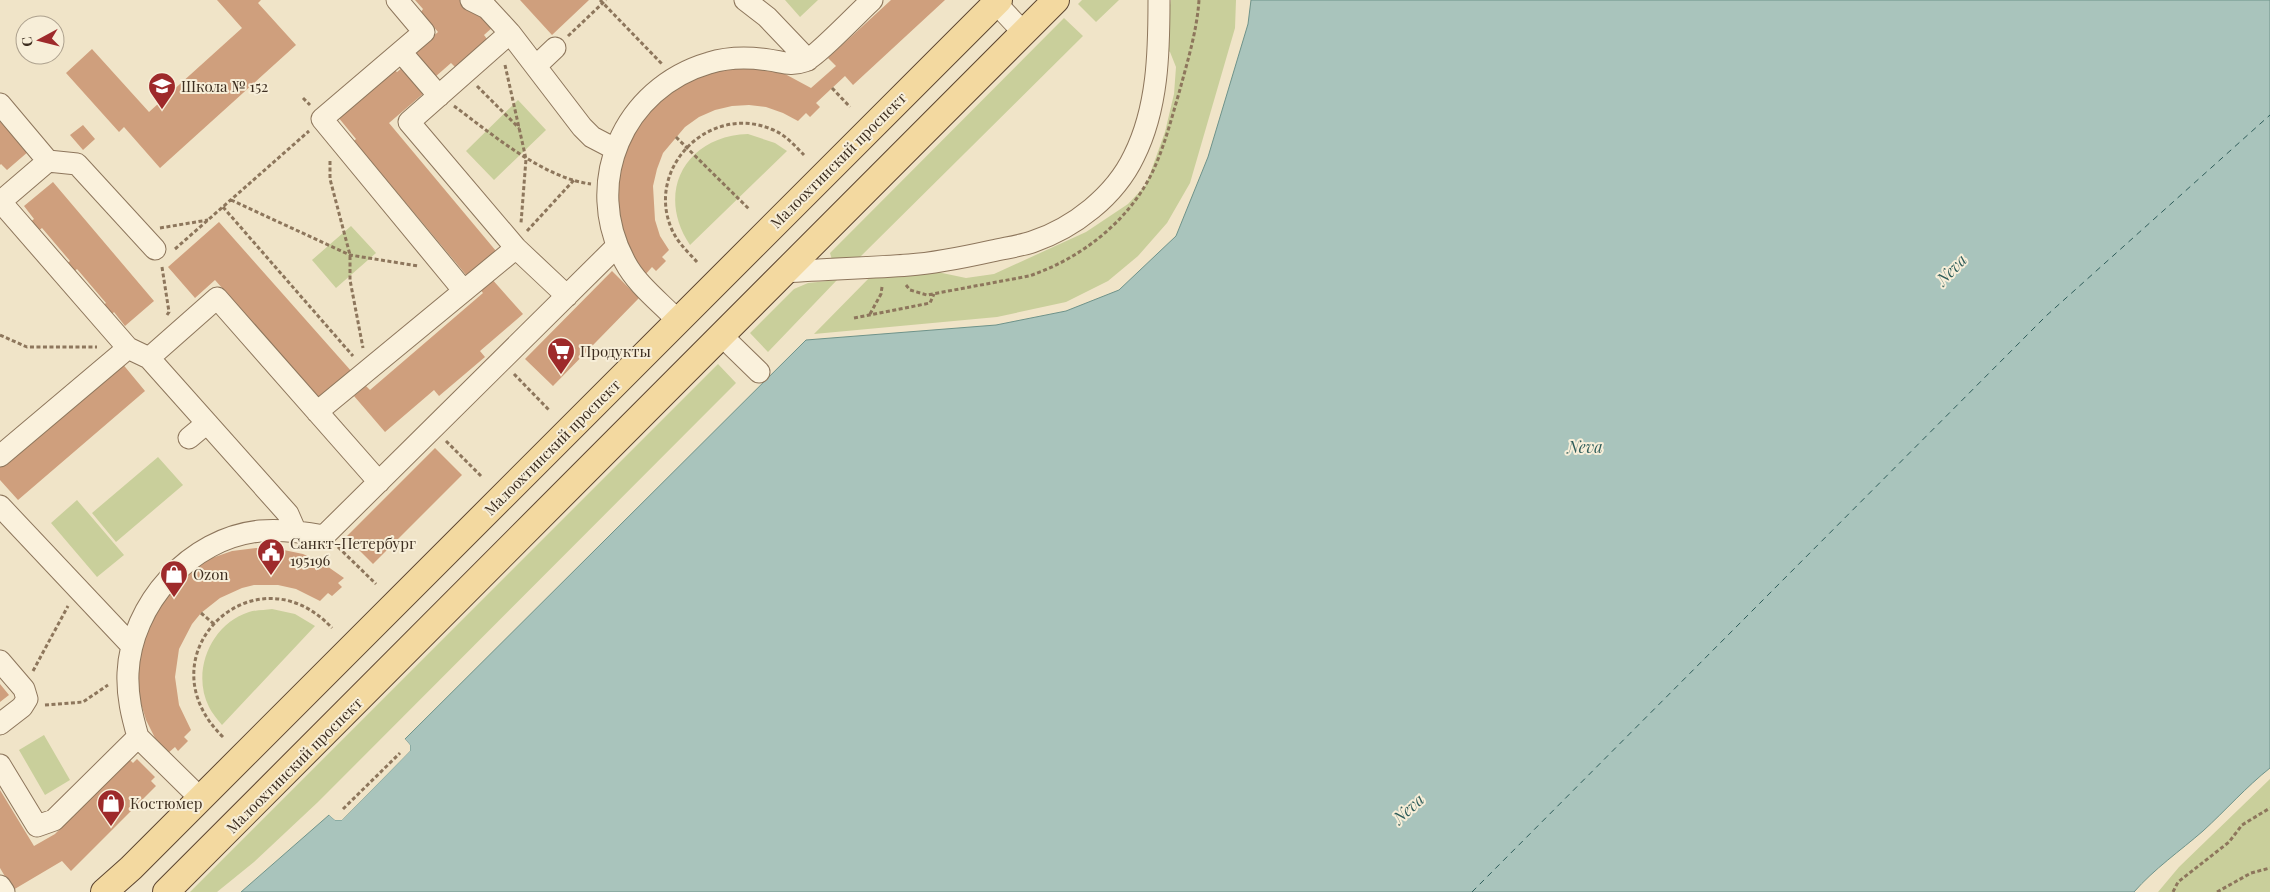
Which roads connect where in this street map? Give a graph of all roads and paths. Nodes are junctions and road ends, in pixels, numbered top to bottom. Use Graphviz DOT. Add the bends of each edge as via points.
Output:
graph roads {
  1 [pos="396,0"];
  2 [pos="745,0"];
  3 [pos="872,0"];
  4 [pos="1056,0"];
  5 [pos="1159,0"];
  6 [pos="603,1"];
  7 [pos="996,1"];
  8 [pos="484,3"];
  9 [pos="1024,32"];
  10 [pos="505,38"];
  11 [pos="555,48"];
  12 [pos="401,52"];
  13 [pos="808,60"];
  14 [pos="536,66"];
  15 [pos="465,73"];
  16 [pos="674,77"];
  17 [pos="832,88"];
  18 [pos="439,96"];
  19 [pos="0,104"];
  20 [pos="850,107"];
  21 [pos="326,125"];
  22 [pos="520,128"];
  23 [pos="676,137"];
  24 [pos="686,147"];
  25 [pos="615,149"];
  26 [pos="804,155"];
  27 [pos="526,159"];
  28 [pos="48,161"];
  29 [pos="574,180"];
  30 [pos="608,186"];
  31 [pos="231,200"];
  32 [pos="0,202"];
  33 [pos="223,207"];
  34 [pos="750,210"];
  35 [pos="208,220"];
  36 [pos="140,233"];
  37 [pos="518,244"];
  38 [pos="617,246"];
  39 [pos="350,254"];
  40 [pos="161,255"];
  41 [pos="697,262"];
  42 [pos="888,266"];
  43 [pos="448,272"];
  44 [pos="784,272"];
  45 [pos="464,291"];
  46 [pos="934,294"];
  47 [pos="567,296"];
  48 [pos="870,314"];
  49 [pos="164,318"];
  50 [pos="854,318"];
  51 [pos="678,321"];
  52 [pos="0,335"];
  53 [pos="722,336"];
  54 [pos="128,348"];
  55 [pos="150,358"];
  56 [pos="501,361"];
  57 [pos="367,371"];
  58 [pos="759,372"];
  59 [pos="549,410"];
  60 [pos="318,412"];
  61 [pos="207,423"];
  62 [pos="434,428"];
  63 [pos="189,438"];
  64 [pos="0,456"];
  65 [pos="482,477"];
  66 [pos="379,482"];
  67 [pos="0,506"];
  68 [pos="295,530"];
  69 [pos="324,536"];
  70 [pos="376,584"];
  71 [pos="76,589"];
  72 [pos="201,613"];
  73 [pos="214,624"];
  74 [pos="332,628"];
  75 [pos="132,646"];
  76 [pos="0,661"];
  77 [pos="128,673"];
  78 [pos="23,698"];
  79 [pos="0,724"];
  80 [pos="138,737"];
  81 [pos="223,737"];
  82 [pos="400,753"];
  83 [pos="0,765"];
  84 [pos="200,798"];
  85 [pos="2270,808"];
  86 [pos="343,809"];
  87 [pos="2270,868"];
  88 [pos="0,886"];
  89 [pos="4,892"];
  90 [pos="104,892"];
  91 [pos="166,892"];
  92 [pos="2173,892"];
  93 [pos="2217,892"];
  1 -- 12 [label="street" via="424,32"];
  2 -- 13 [label="street"];
  3 -- 13 [label="street"];
  4 -- 9 [label="main road, Малоохтинский проспект"];
  5 -- 42 [label="street" via="1153,100 1135,156 1117,183 1090,210 1032,242 963,257"];
  6 -- 11 [label="path"];
  6 -- 16 [label="path"];
  7 -- 9 [label="street"];
  7 -- 51 [label="main road, Малоохтинский проспект"];
  8 -- 10 [label="street"];
  9 -- 44 [label="main road, Малоохтинский проспект"];
  10 -- 14 [label="street"];
  10 -- 15 [label="street"];
  10 -- 22 [label="path"];
  11 -- 14 [label="street"];
  12 -- 18 [label="street"];
  12 -- 21 [label="street"];
  13 -- 16 [label="street" via="789,65 730,58 692,68"];
  14 -- 25 [label="street" via="582,127 592,137"];
  15 -- 18 [label="street"];
  15 -- 22 [label="path"];
  16 -- 25 [label="street" via="631,117"];
  17 -- 20 [label="path"];
  18 -- 27 [label="path"];
  18 -- 37 [label="street" via="409,122"];
  19 -- 28 [label="street"];
  21 -- 31 [label="path"];
  21 -- 39 [label="path" via="330,179"];
  21 -- 43 [label="street"];
  22 -- 27 [label="path"];
  23 -- 24 [label="path"];
  24 -- 26 [label="path" via="720,126 746,123 772,129"];
  24 -- 34 [label="path"];
  24 -- 41 [label="path" via="672,169 666,207 673,232"];
  25 -- 30 [label="street"];
  27 -- 29 [label="path"];
  27 -- 37 [label="path"];
  28 -- 32 [label="street"];
  28 -- 36 [label="street" via="77,164"];
  29 -- 30 [label="path"];
  29 -- 37 [label="path"];
  30 -- 38 [label="street" via="610,225"];
  31 -- 33 [label="path"];
  31 -- 39 [label="path"];
  32 -- 54 [label="street"];
  33 -- 35 [label="path"];
  33 -- 57 [label="path"];
  35 -- 36 [label="path"];
  35 -- 40 [label="path"];
  36 -- 40 [label="street"];
  37 -- 45 [label="street"];
  37 -- 47 [label="street"];
  38 -- 47 [label="street"];
  38 -- 51 [label="street" via="634,276"];
  39 -- 43 [label="path"];
  39 -- 57 [label="path" via="350,280"];
  40 -- 49 [label="path" via="169,312"];
  42 -- 44 [label="street"];
  42 -- 48 [label="path" via="882,277 881,294"];
  43 -- 45 [label="street"];
  44 -- 53 [label="main road, Малоохтинский проспект"];
  45 -- 57 [label="street"];
  46 -- 48 [label="path" via="930,303"];
  47 -- 56 [label="street"];
  48 -- 50 [label="path"];
  51 -- 84 [label="main road, Малоохтинский проспект"];
  52 -- 54 [label="path" via="26,346"];
  53 -- 58 [label="street"];
  53 -- 91 [label="main road, Малоохтинский проспект"];
  54 -- 55 [label="street"];
  54 -- 64 [label="street"];
  55 -- 60 [label="street" via="217,298"];
  55 -- 61 [label="street"];
  56 -- 59 [label="path"];
  56 -- 62 [label="street"];
  57 -- 60 [label="street"];
  60 -- 66 [label="street"];
  61 -- 63 [label="street"];
  61 -- 68 [label="street" via="288,514"];
  62 -- 65 [label="path"];
  62 -- 66 [label="street"];
  66 -- 69 [label="street"];
  67 -- 71 [label="street"];
  68 -- 69 [label="street"];
  68 -- 75 [label="street" via="259,531 224,540 192,558 165,582 145,612"];
  69 -- 70 [label="path"];
  71 -- 75 [label="street"];
  71 -- 78 [label="path"];
  72 -- 73 [label="path"];
  73 -- 74 [label="path" via="247,602 274,598 312,610"];
  73 -- 81 [label="path" via="198,651 194,682 203,713"];
  75 -- 77 [label="street"];
  76 -- 78 [label="street"];
  77 -- 78 [label="path" via="83,702"];
  77 -- 80 [label="street" via="129,705"];
  78 -- 79 [label="street"];
  80 -- 83 [label="street" via="54,820 37,826"];
  80 -- 84 [label="street"];
  82 -- 86 [label="path"];
  84 -- 90 [label="main road, Малоохтинский проспект"];
  85 -- 92 [label="path" via="2242,825 2229,842 2178,882"];
  87 -- 93 [label="path"];
  88 -- 89 [label="street"];
}
